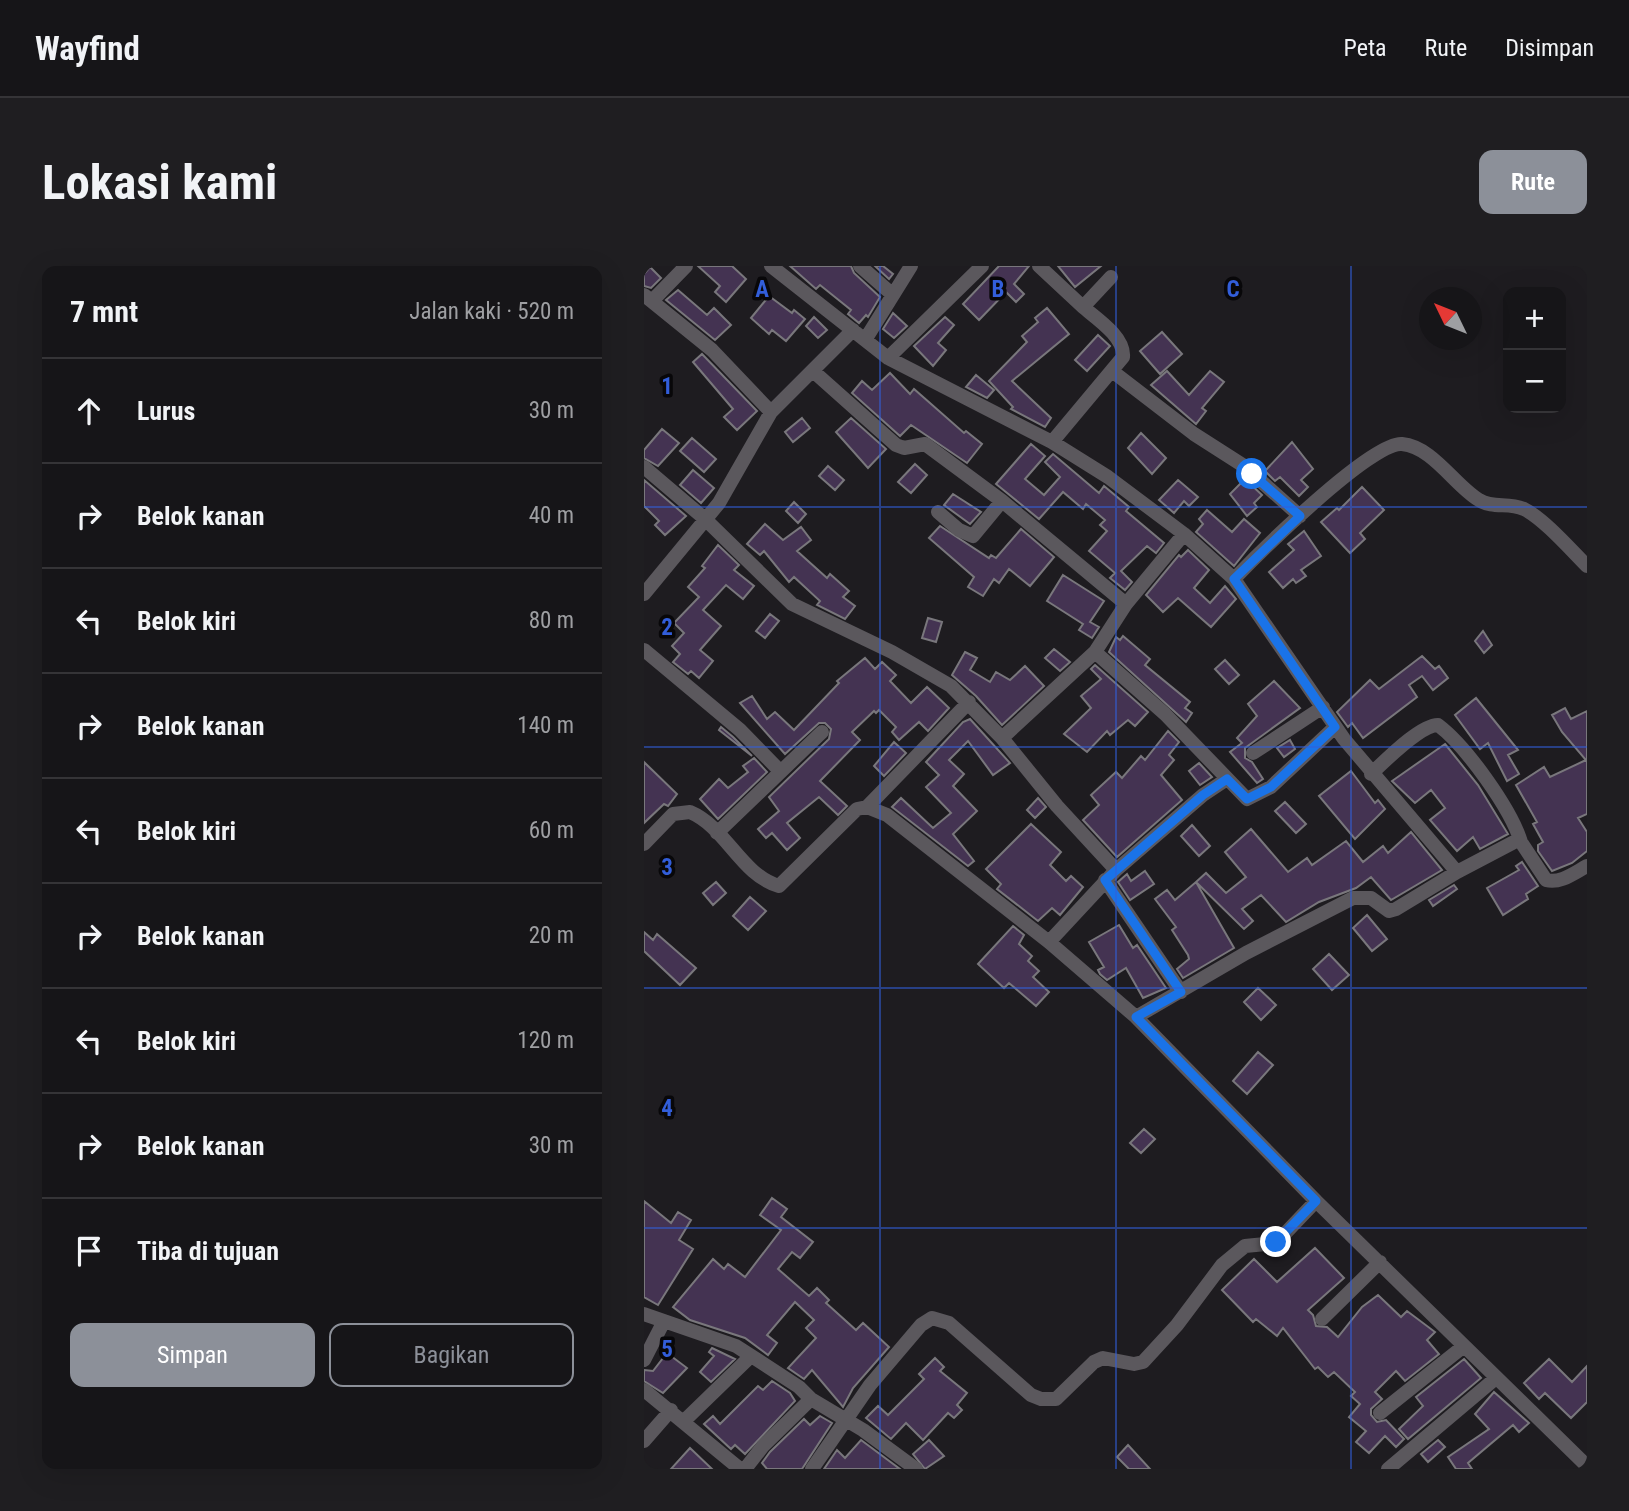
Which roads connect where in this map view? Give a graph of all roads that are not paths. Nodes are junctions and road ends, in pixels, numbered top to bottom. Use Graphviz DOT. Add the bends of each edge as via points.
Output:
graph roads {
  1 [pos="686,266"];
  2 [pos="771,266"];
  3 [pos="860,266"];
  4 [pos="911,266"];
  5 [pos="982,266"];
  6 [pos="1039,266"];
  7 [pos="1111,277"];
  8 [pos="893,295"];
  9 [pos="648,298"];
  10 [pos="1083,307"];
  11 [pos="853,330"];
  12 [pos="865,340"];
  13 [pos="888,358"];
  14 [pos="813,371"];
  15 [pos="1112,371"];
  16 [pos="771,412"];
  17 [pos="1052,442"];
  18 [pos="644,467"];
  19 [pos="1002,501"];
  20 [pos="938,512"];
  21 [pos="1300,516"];
  22 [pos="705,519"];
  23 [pos="1184,534"];
  24 [pos="1586,562"];
  25 [pos="1234,579"];
  26 [pos="644,594"];
  27 [pos="1126,604"];
  28 [pos="644,650"];
  29 [pos="1095,652"];
  30 [pos="969,702"];
  31 [pos="1323,708"];
  32 [pos="1335,727"];
  33 [pos="822,732"];
  34 [pos="1002,738"];
  35 [pos="1253,753"];
  36 [pos="779,771"];
  37 [pos="1371,774"];
  38 [pos="1227,779"];
  39 [pos="867,807"];
  40 [pos="717,833"];
  41 [pos="1521,842"];
  42 [pos="644,844"];
  43 [pos="1587,866"];
  44 [pos="1457,872"];
  45 [pos="1110,875"];
  46 [pos="1049,942"];
  47 [pos="1181,992"];
  48 [pos="1136,1017"];
  49 [pos="1316,1201"];
  50 [pos="1380,1262"];
  51 [pos="644,1314"];
  52 [pos="1322,1319"];
  53 [pos="664,1321"];
  54 [pos="1464,1346"];
  55 [pos="750,1357"];
  56 [pos="644,1360"];
  57 [pos="1496,1378"];
  58 [pos="644,1390"];
  59 [pos="811,1399"];
  60 [pos="671,1410"];
  61 [pos="1380,1413"];
  62 [pos="847,1419"];
  63 [pos="684,1421"];
  64 [pos="644,1441"];
  65 [pos="1587,1466"];
  66 [pos="910,1467"];
  67 [pos="742,1469"];
  68 [pos="812,1469"];
  69 [pos="1388,1469"];
  1 -- 9 [label="street"];
  2 -- 11 [label="street"];
  3 -- 8 [label="street"];
  4 -- 8 [label="street"];
  5 -- 13 [label="street"];
  6 -- 10 [label="street"];
  7 -- 10 [label="street"];
  8 -- 12 [label="street"];
  9 -- 16 [label="street" via="712,350"];
  10 -- 15 [label="street" via="1121,344 1123,357"];
  11 -- 12 [label="street"];
  11 -- 14 [label="street"];
  12 -- 13 [label="street"];
  13 -- 17 [label="street"];
  14 -- 16 [label="street"];
  14 -- 19 [label="street" via="896,445 925,444"];
  15 -- 17 [label="street"];
  15 -- 21 [label="street" via="1244,466"];
  16 -- 22 [label="street" via="738,473"];
  17 -- 23 [label="street"];
  18 -- 22 [label="street"];
  19 -- 20 [label="street" via="973,536"];
  19 -- 27 [label="street"];
  21 -- 24 [label="street" via="1365,461 1403,444 1429,457 1491,507 1523,509"];
  21 -- 25 [label="street"];
  22 -- 26 [label="street"];
  22 -- 30 [label="street" via="792,604 921,667"];
  23 -- 25 [label="street"];
  23 -- 27 [label="street"];
  25 -- 31 [label="street"];
  27 -- 29 [label="street"];
  28 -- 36 [label="street" via="740,730"];
  29 -- 34 [label="street"];
  29 -- 38 [label="street"];
  30 -- 34 [label="street"];
  30 -- 39 [label="street"];
  31 -- 32 [label="street"];
  31 -- 35 [label="street"];
  32 -- 37 [label="street"];
  32 -- 38 [label="street" via="1297,766 1253,797 1243,797"];
  33 -- 36 [label="street"];
  34 -- 45 [label="street"];
  36 -- 40 [label="street"];
  37 -- 41 [label="street" via="1404,745 1438,725 1510,814"];
  37 -- 44 [label="street"];
  38 -- 45 [label="street"];
  39 -- 40 [label="street" via="850,814 779,887 751,868"];
  39 -- 46 [label="street" via="887,815"];
  40 -- 42 [label="street" via="698,815 681,811"];
  41 -- 43 [label="street" via="1550,882"];
  41 -- 44 [label="street"];
  44 -- 47 [label="street" via="1389,911 1366,897 1353,898"];
  45 -- 46 [label="street"];
  45 -- 47 [label="street"];
  46 -- 48 [label="street"];
  47 -- 48 [label="street"];
  48 -- 49 [label="street"];
  49 -- 50 [label="street"];
  49 -- 62 [label="street" via="1276,1242 1245,1246 1230,1257 1143,1362 1103,1358 1062,1396 1041,1399 1001,1371 949,1322 932,1318 901,1347"];
  50 -- 52 [label="street"];
  50 -- 54 [label="street"];
  51 -- 53 [label="street"];
  53 -- 55 [label="street" via="736,1346"];
  53 -- 56 [label="street"];
  54 -- 57 [label="street"];
  54 -- 61 [label="street"];
  55 -- 59 [label="street"];
  55 -- 63 [label="street"];
  57 -- 65 [label="street"];
  57 -- 69 [label="street"];
  58 -- 60 [label="street"];
  59 -- 62 [label="street"];
  59 -- 67 [label="street"];
  60 -- 63 [label="street"];
  60 -- 64 [label="street"];
  62 -- 66 [label="street"];
  62 -- 68 [label="street"];
  63 -- 67 [label="street"];
}
